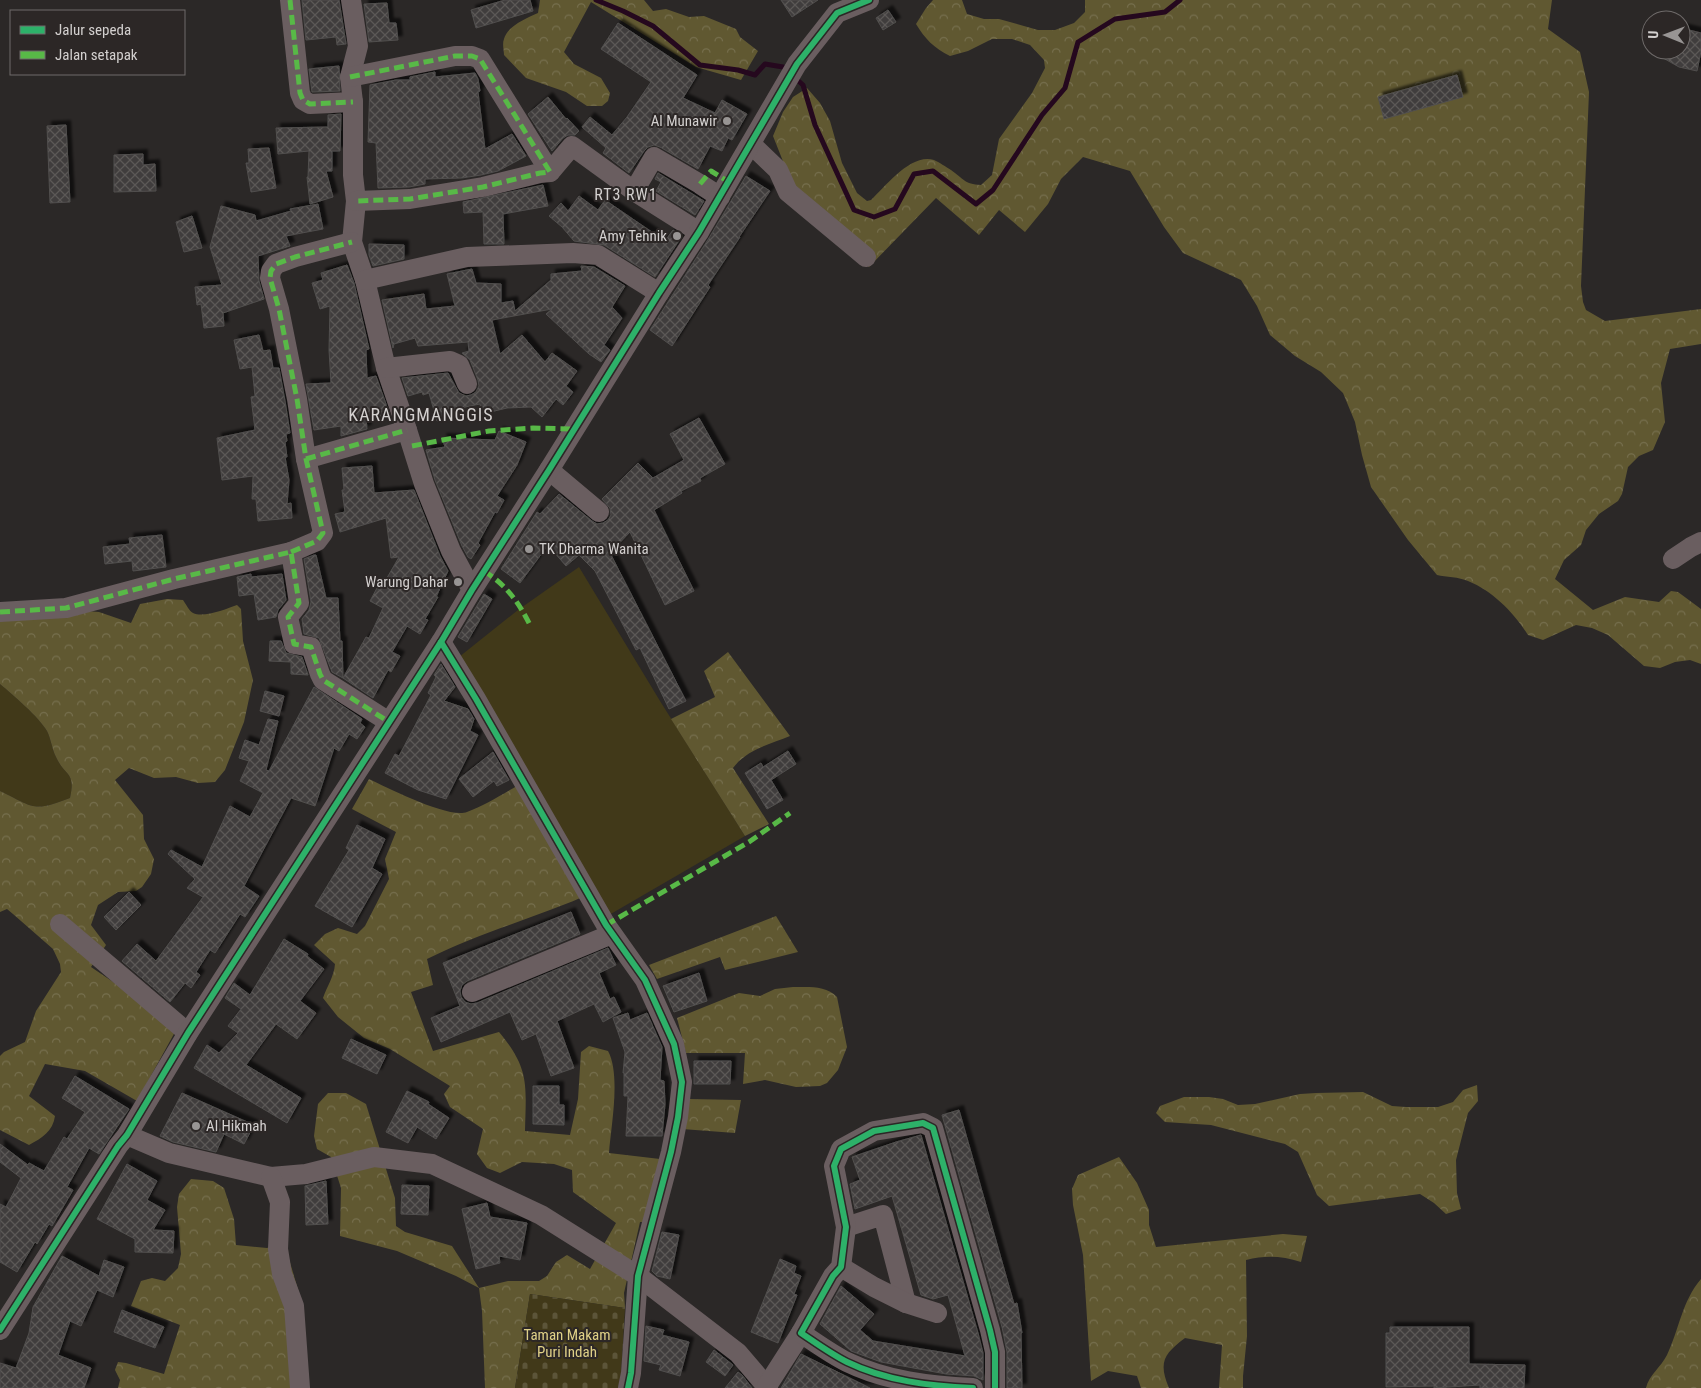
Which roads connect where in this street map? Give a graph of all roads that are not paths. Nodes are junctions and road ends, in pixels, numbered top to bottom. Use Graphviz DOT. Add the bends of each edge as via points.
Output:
graph roads {
  1 [pos="290,0"];
  2 [pos="351,0"];
  3 [pos="869,0"];
  4 [pos="834,6"];
  5 [pos="350,76"];
  6 [pos="353,102"];
  7 [pos="751,144"];
  8 [pos="550,172"];
  9 [pos="634,192"];
  10 [pos="720,198"];
  11 [pos="356,201"];
  12 [pos="699,232"];
  13 [pos="352,242"];
  14 [pos="866,257"];
  15 [pos="364,280"];
  16 [pos="659,293"];
  17 [pos="386,368"];
  18 [pos="467,384"];
  19 [pos="407,430"];
  20 [pos="306,459"];
  21 [pos="549,470"];
  22 [pos="599,512"];
  23 [pos="1701,542"];
  24 [pos="291,552"];
  25 [pos="1673,559"];
  26 [pos="472,590"];
  27 [pos="0,612"];
  28 [pos="441,642"];
  29 [pos="389,722"];
  30 [pos="60,924"];
  31 [pos="612,934"];
  32 [pos="472,992"];
  33 [pos="188,1033"];
  34 [pos="127,1135"];
  35 [pos="271,1178"];
  36 [pos="846,1227"];
  37 [pos="840,1267"];
  38 [pos="638,1276"];
  39 [pos="906,1303"];
  40 [pos="937,1313"];
  41 [pos="0,1330"];
  42 [pos="801,1333"];
  43 [pos="300,1380"];
  44 [pos="767,1387"];
  45 [pos="628,1388"];
  46 [pos="973,1388"];
  47 [pos="995,1388"];
  1 -- 6 [label="street" via="303,100 310,104"];
  2 -- 5 [label="street" via="358,46"];
  3 -- 4 [label="street"];
  4 -- 7 [label="street"];
  5 -- 6 [label="street"];
  5 -- 8 [label="street" via="455,56 480,59"];
  6 -- 11 [label="street"];
  7 -- 10 [label="street"];
  7 -- 14 [label="street" via="778,170 788,192"];
  8 -- 9 [label="street" via="572,146"];
  8 -- 11 [label="street" via="483,188 410,199"];
  9 -- 10 [label="street" via="654,157"];
  9 -- 12 [label="street"];
  10 -- 12 [label="street"];
  11 -- 13 [label="street"];
  12 -- 16 [label="street"];
  13 -- 15 [label="street"];
  13 -- 20 [label="street" via="295,257 276,264 271,271"];
  15 -- 16 [label="street" via="468,257 573,253 598,255"];
  15 -- 17 [label="street"];
  16 -- 21 [label="street"];
  17 -- 18 [label="street" via="450,361 459,365"];
  17 -- 19 [label="street"];
  19 -- 20 [label="street"];
  19 -- 26 [label="street" via="451,551"];
  20 -- 24 [label="street" via="323,533 317,541"];
  21 -- 22 [label="street"];
  21 -- 26 [label="street"];
  23 -- 25 [label="street"];
  24 -- 27 [label="street" via="66,608"];
  24 -- 29 [label="street" via="299,602 288,617 294,644 311,647 323,680"];
  26 -- 28 [label="street"];
  28 -- 29 [label="street"];
  28 -- 31 [label="street"];
  29 -- 33 [label="street"];
  30 -- 33 [label="street"];
  31 -- 32 [label="street"];
  31 -- 38 [label="street" via="645,980 674,1044 682,1082 676,1130"];
  33 -- 34 [label="street"];
  34 -- 35 [label="street" via="169,1153"];
  34 -- 41 [label="street"];
  35 -- 38 [label="street" via="306,1174 374,1157 432,1164 542,1215"];
  35 -- 43 [label="street" via="280,1202 278,1249 282,1274 294,1306"];
  36 -- 37 [label="street"];
  36 -- 39 [label="street" via="883,1214"];
  36 -- 47 [label="street" via="834,1166 841,1149 874,1131 923,1124 932,1128 990,1330 995,1352"];
  37 -- 39 [label="street"];
  37 -- 42 [label="street"];
  38 -- 44 [label="street" via="738,1352"];
  38 -- 45 [label="street"];
  39 -- 40 [label="street"];
  42 -- 44 [label="street"];
  42 -- 46 [label="street" via="849,1363 888,1376 931,1386"];
}
